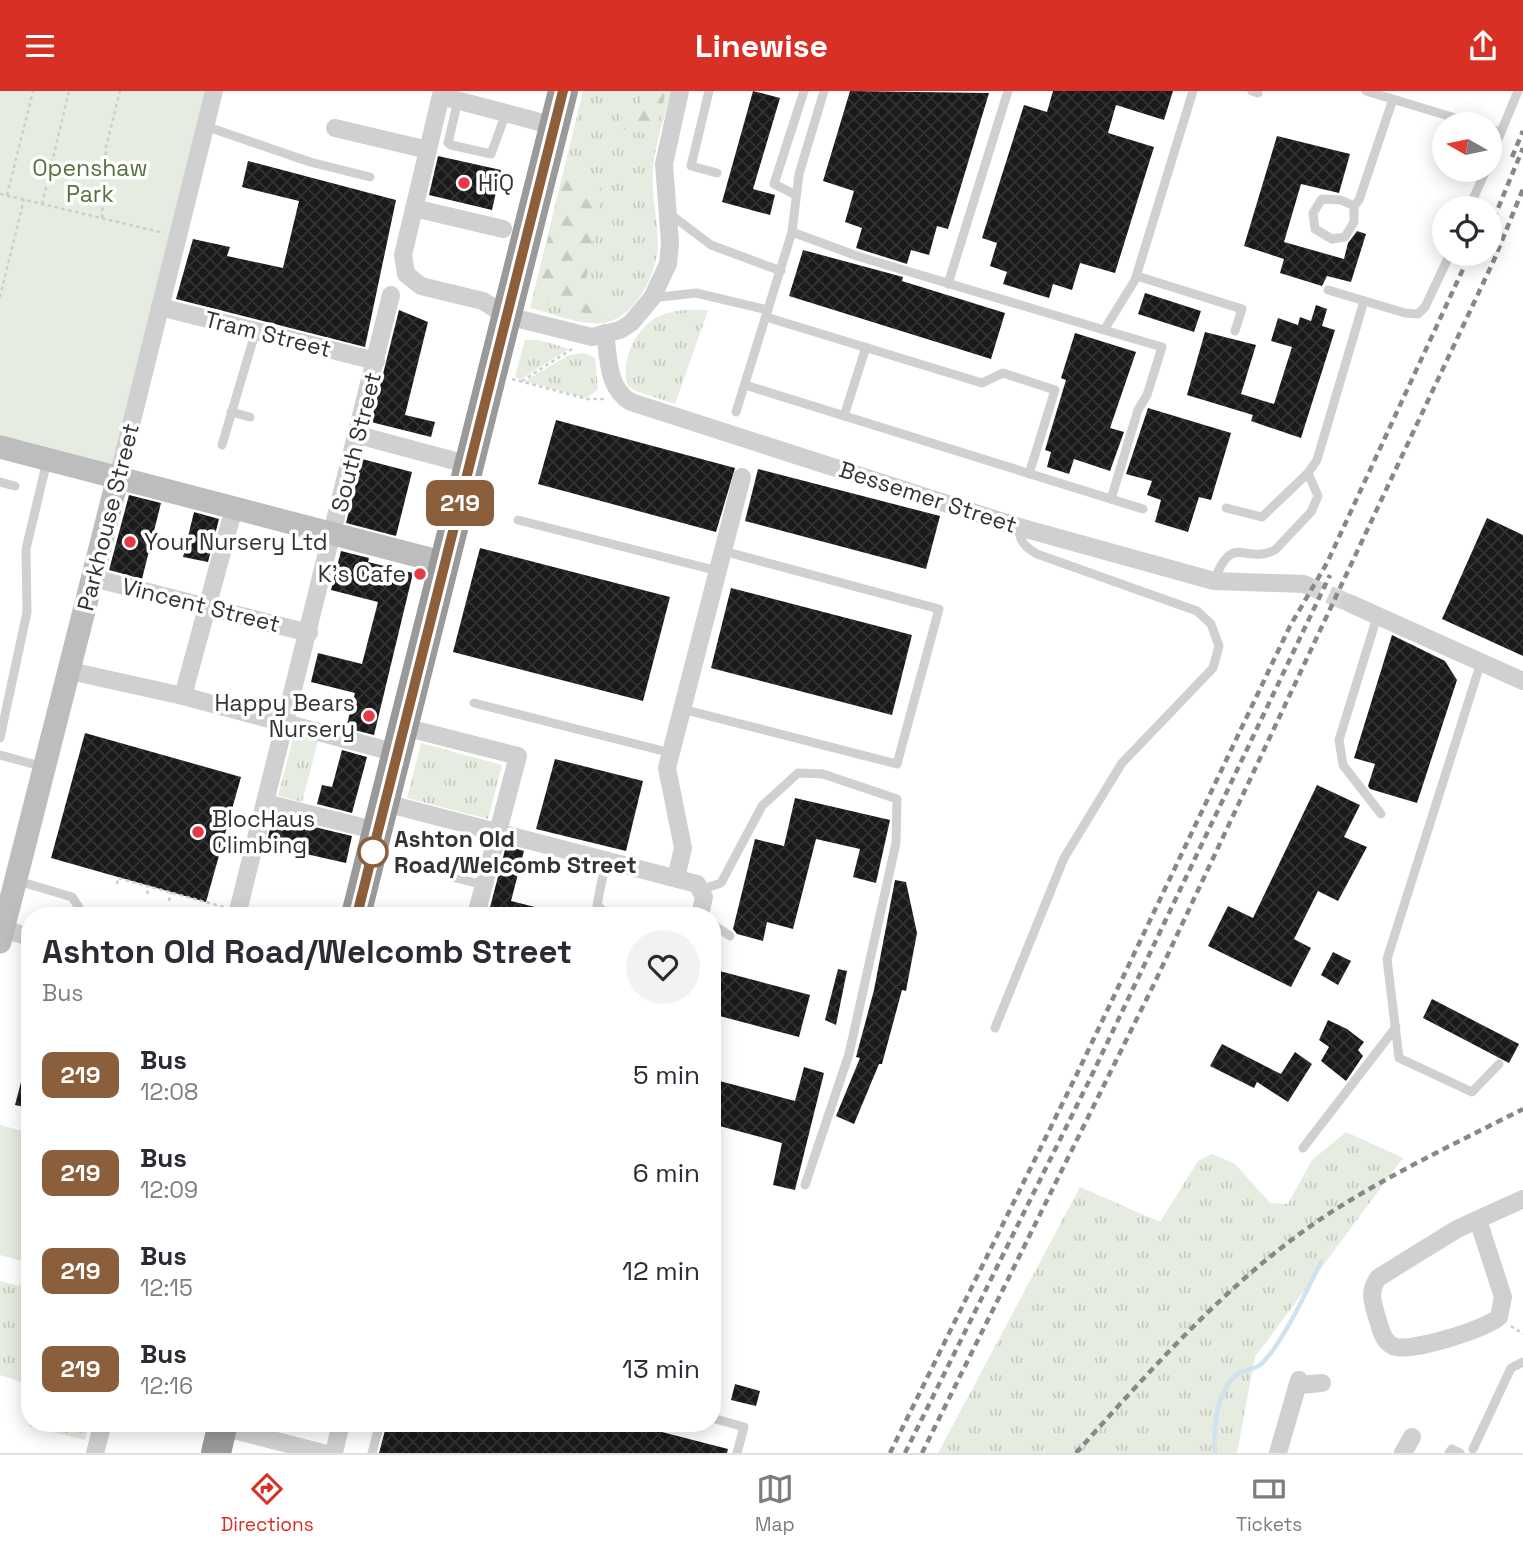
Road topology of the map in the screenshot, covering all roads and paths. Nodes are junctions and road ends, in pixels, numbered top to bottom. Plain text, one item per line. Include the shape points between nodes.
1 (33, 91) edge
2 (69, 91) edge
3 (120, 91) edge
4 (214, 91) edge
5 (564, 91) edge
6 (680, 91) edge
7 (709, 91) edge
8 (804, 91) edge
9 (824, 91) edge
10 (1008, 91) edge
11 (1193, 91) edge
12 (1366, 91) edge
13 (1518, 91) edge
14 (447, 96) edge
15 (1393, 99) junction
16 (1436, 112) edge
17 (506, 113) junction
18 (205, 126) junction
19 (555, 126) junction
20 (335, 128) dead end
21 (1502, 130) edge
22 (428, 151) junction
23 (718, 173) dead end
24 (370, 177) dead end
25 (0, 194) edge
26 (7, 195) junction
27 (796, 195) junction
28 (24, 199) junction
29 (42, 204) junction
30 (1354, 205) junction
31 (414, 208) junction
32 (668, 213) junction
33 (102, 218) junction
34 (167, 221) dead end
35 (503, 229) dead end
36 (792, 232) junction
37 (1444, 266) edge
38 (781, 271) junction
39 (1136, 276) junction
40 (948, 283) junction
41 (1328, 290) dead end
42 (391, 295) dead end
43 (0, 297) edge
44 (652, 298) junction
45 (1364, 301) junction
46 (160, 306) junction
47 (767, 313) junction
48 (507, 316) junction
49 (256, 330) junction
50 (1104, 330) junction
51 (1235, 331) dead end
52 (599, 335) junction
53 (866, 347) junction
54 (376, 361) junction
55 (509, 378) dead end
56 (522, 381) junction
57 (744, 385) junction
58 (627, 399) junction
59 (231, 412) junction
60 (736, 412) dead end
61 (844, 416) junction
62 (250, 417) dead end
63 (358, 435) junction
64 (222, 445) dead end
65 (0, 447) edge
66 (48, 459) junction
67 (470, 465) junction
68 (1308, 473) junction
69 (1029, 474) junction
70 (118, 477) junction
71 (742, 477) dead end
72 (0, 482) edge
73 (15, 486) dead end
74 (1111, 499) junction
75 (234, 507) junction
76 (1226, 508) dead end
77 (1143, 509) dead end
78 (518, 520) dead end
79 (1019, 527) junction
80 (334, 534) junction
81 (723, 551) junction
82 (445, 563) junction
83 (718, 571) junction
84 (93, 578) junction
85 (1214, 581) junction
86 (1304, 584) tunnel mouth
87 (1349, 603) tunnel mouth
88 (207, 606) junction
89 (1377, 617) junction
90 (309, 632) junction
91 (1480, 662) junction
92 (70, 671) junction
93 (1523, 681) edge
94 (183, 696) junction
95 (474, 703) dead end
96 (682, 709) junction
97 (285, 723) junction
98 (0, 738) edge
99 (401, 740) junction
100 (671, 753) junction
101 (0, 755) edge
102 (46, 768) junction
103 (265, 803) junction
104 (1381, 814) dead end
105 (382, 817) junction
106 (498, 832) junction
107 (606, 860) junction
108 (452, 877) dead end
109 (676, 878) junction
110 (16, 881) junction
111 (117, 884) dead end
112 (484, 885) junction
113 (149, 887) junction
114 (700, 890) junction
115 (171, 893) junction
116 (147, 894) dead end
117 (169, 901) dead end
118 (79, 907) edge
119 (215, 907) edge
120 (239, 907) edge
121 (358, 907) edge
122 (478, 907) edge
123 (599, 907) edge
124 (702, 907) edge
125 (721, 930) edge
126 (2, 935) edge
127 (21, 936) edge
128 (730, 936) dead end
129 (1395, 1027) junction
130 (995, 1028) dead end
131 (1499, 1063) dead end
132 (1303, 1148) dead end
133 (805, 1185) dead end
134 (1523, 1199) edge
135 (1478, 1220) junction
136 (1523, 1362) edge
137 (1322, 1383) dead end
138 (721, 1421) edge
139 (101, 1432) edge
140 (339, 1432) edge
141 (378, 1432) edge
142 (220, 1434) edge
143 (1474, 1449) dead end
144 (95, 1453) edge
145 (323, 1453) edge
146 (334, 1453) edge
147 (372, 1453) edge
148 (737, 1453) edge
149 (1278, 1453) edge
150 (1449, 1453) edge
151 (1460, 1453) edge

1 - 26 path
2 - 29 path
3 - 33 path via 106,147
4 - 18 street, Parkhouse Street
5 - 19 highway
6 - 32 street via 664,164
7 - 23 lane via 691,166
8 - 27 lane via 775,184
9 - 27 lane
10 - 40 lane
11 - 39 lane
12 - 15 lane
13 - 21 lane
14 - 17 street
14 - 17 lane via 448,143 452,145 491,154
14 - 22 street
15 - 16 lane
15 - 30 lane via 1362,195
17 - 19 street
18 - 24 lane
18 - 46 street, Parkhouse Street
19 - 48 highway
20 - 22 street
22 - 31 street
25 - 26 path
26 - 28 path
27 - 36 lane
28 - 29 path
28 - 43 path
29 - 33 path
30 - 30 lane via 1322,199 1313,213 1315,229 1332,239 1345,237 1354,222
31 - 35 street
31 - 48 street via 403,255 406,274 421,286 483,301
32 - 38 lane via 711,246
32 - 44 street via 667,264
33 - 34 path via 164,233
36 - 38 lane
36 - 40 lane
37 - 45 lane via 1418,314
38 - 47 lane
39 - 50 lane
39 - 51 lane via 1242,309
40 - 50 lane
41 - 45 lane
42 - 54 street, South Street
44 - 47 lane via 705,294
44 - 52 street via 631,323
45 - 68 lane via 1318,457
46 - 49 street, Tram Street
46 - 70 street, Parkhouse Street
47 - 53 lane
47 - 57 lane
48 - 52 street
48 - 67 highway
49 - 54 street, Tram Street
49 - 59 lane
50 - 74 lane via 1162,347
52 - 56 path
52 - 58 street via 616,390
53 - 61 lane
53 - 69 lane via 982,383 1003,373 1055,390
54 - 63 street, South Street
55 - 56 path
56 - 58 path via 587,399
57 - 60 lane
57 - 61 lane
58 - 79 street, Bessemer Street
59 - 62 lane
59 - 64 lane
61 - 69 lane
63 - 67 street
63 - 80 street, South Street
65 - 66 street
66 - 70 street
66 - 98 lane via 26,548 27,612
67 - 82 highway
68 - 76 lane via 1262,517
68 - 85 lane via 1318,496 1311,512 1275,550 1228,554
69 - 74 lane
70 - 75 street
70 - 84 street, Parkhouse Street
71 - 81 street
72 - 73 lane
74 - 77 lane
75 - 80 street
75 - 88 street
78 - 83 lane
79 - 85 street, Bessemer Street
79 - 130 lane via 1019,538 1037,554 1197,611 1211,624 1219,646 1213,667 1122,763 1063,858
80 - 82 street
80 - 90 street, South Street
81 - 83 street
81 - 96 lane via 939,609 897,764
82 - 99 highway
83 - 96 street
84 - 88 street, Vincent Street
84 - 92 street, Parkhouse Street
85 - 86 street, Bessemer Street
87 - 89 street
88 - 90 street, Vincent Street
88 - 94 street
89 - 91 street
89 - 104 lane via 1339,740 1343,765
90 - 97 street, South Street
91 - 93 street
91 - 129 lane via 1387,959
92 - 94 street
92 - 102 street, Parkhouse Street
94 - 97 street
95 - 100 lane
96 - 100 street
97 - 99 street
97 - 103 street, South Street
99 - 105 highway
99 - 106 street via 518,757
100 - 109 street via 669,784 683,848
101 - 102 lane
102 - 110 street, Parkhouse Street
103 - 105 street
103 - 120 street, South Street
105 - 106 street
105 - 121 highway
106 - 107 street
106 - 112 street
107 - 109 street
107 - 123 lane
108 - 112 lane
109 - 114 street via 697,884
110 - 118 lane via 72,897
110 - 126 street, Parkhouse Street
111 - 113 path via 118,879
112 - 122 street
113 - 115 path
113 - 116 path
114 - 124 street
114 - 133 lane via 720,883 762,806 798,773 823,774 897,799 896,843 852,1042
115 - 117 path
115 - 119 path
125 - 128 lane
126 - 127 street
129 - 131 lane via 1399,1058 1472,1092
129 - 132 lane
134 - 135 street
135 - 135 street via 1387,1272 1373,1285 1372,1299 1383,1335 1394,1347 1407,1350 1471,1332 1499,1317 1503,1297
136 - 143 lane via 1511,1368
137 - 149 street via 1299,1383
138 - 148 lane via 744,1427
139 - 144 street
140 - 146 street
141 - 147 lane
142 - 145 street
150 - 151 lane via 1451,1449

